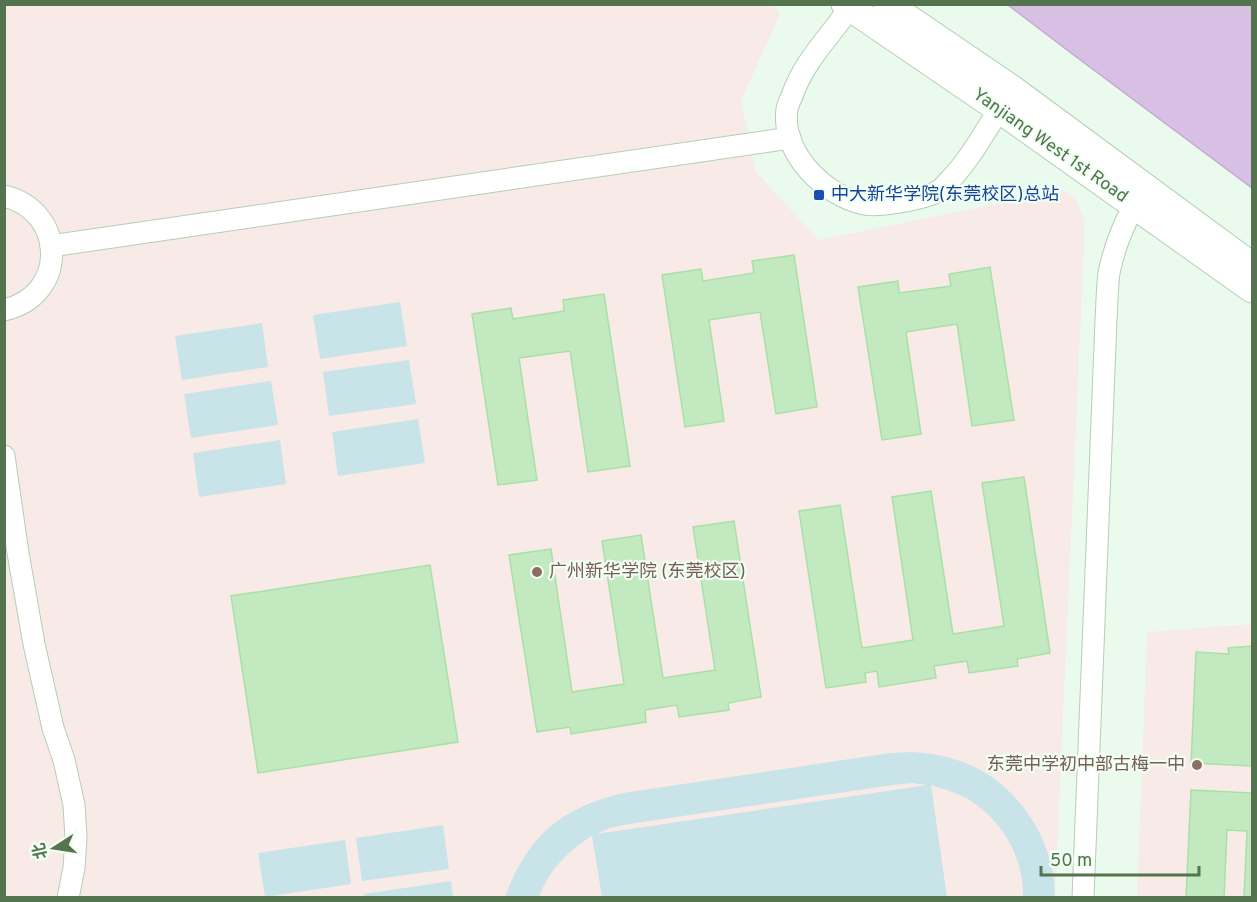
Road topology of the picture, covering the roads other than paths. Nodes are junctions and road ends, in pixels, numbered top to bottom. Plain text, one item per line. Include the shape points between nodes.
1 (887, 4) edge
2 (849, 6) edge
3 (1006, 99) junction
4 (790, 138) junction
5 (4, 196) edge
6 (1141, 197) junction
7 (51, 246) junction
8 (1252, 267) edge
9 (1252, 289) edge
10 (4, 310) edge
11 (4, 456) edge
12 (68, 897) edge
13 (1083, 897) edge

1 - 3 street, Yanjiang West 1st Road
2 - 3 street, Yanjiang West 1st Road
2 - 4 street via 797,80 787,108
3 - 4 street via 963,167 941,189 900,202 866,204 839,195 800,160
3 - 6 street, Yanjiang West 1st Road
4 - 7 street
5 - 7 street via 25,203 35,212
6 - 8 street, Yanjiang West 1st Road
6 - 9 street, Yanjiang West 1st Road
6 - 13 street via 1120,237 1109,273
7 - 10 street via 43,284 24,303
11 - 12 street via 34,644 74,806 76,838

